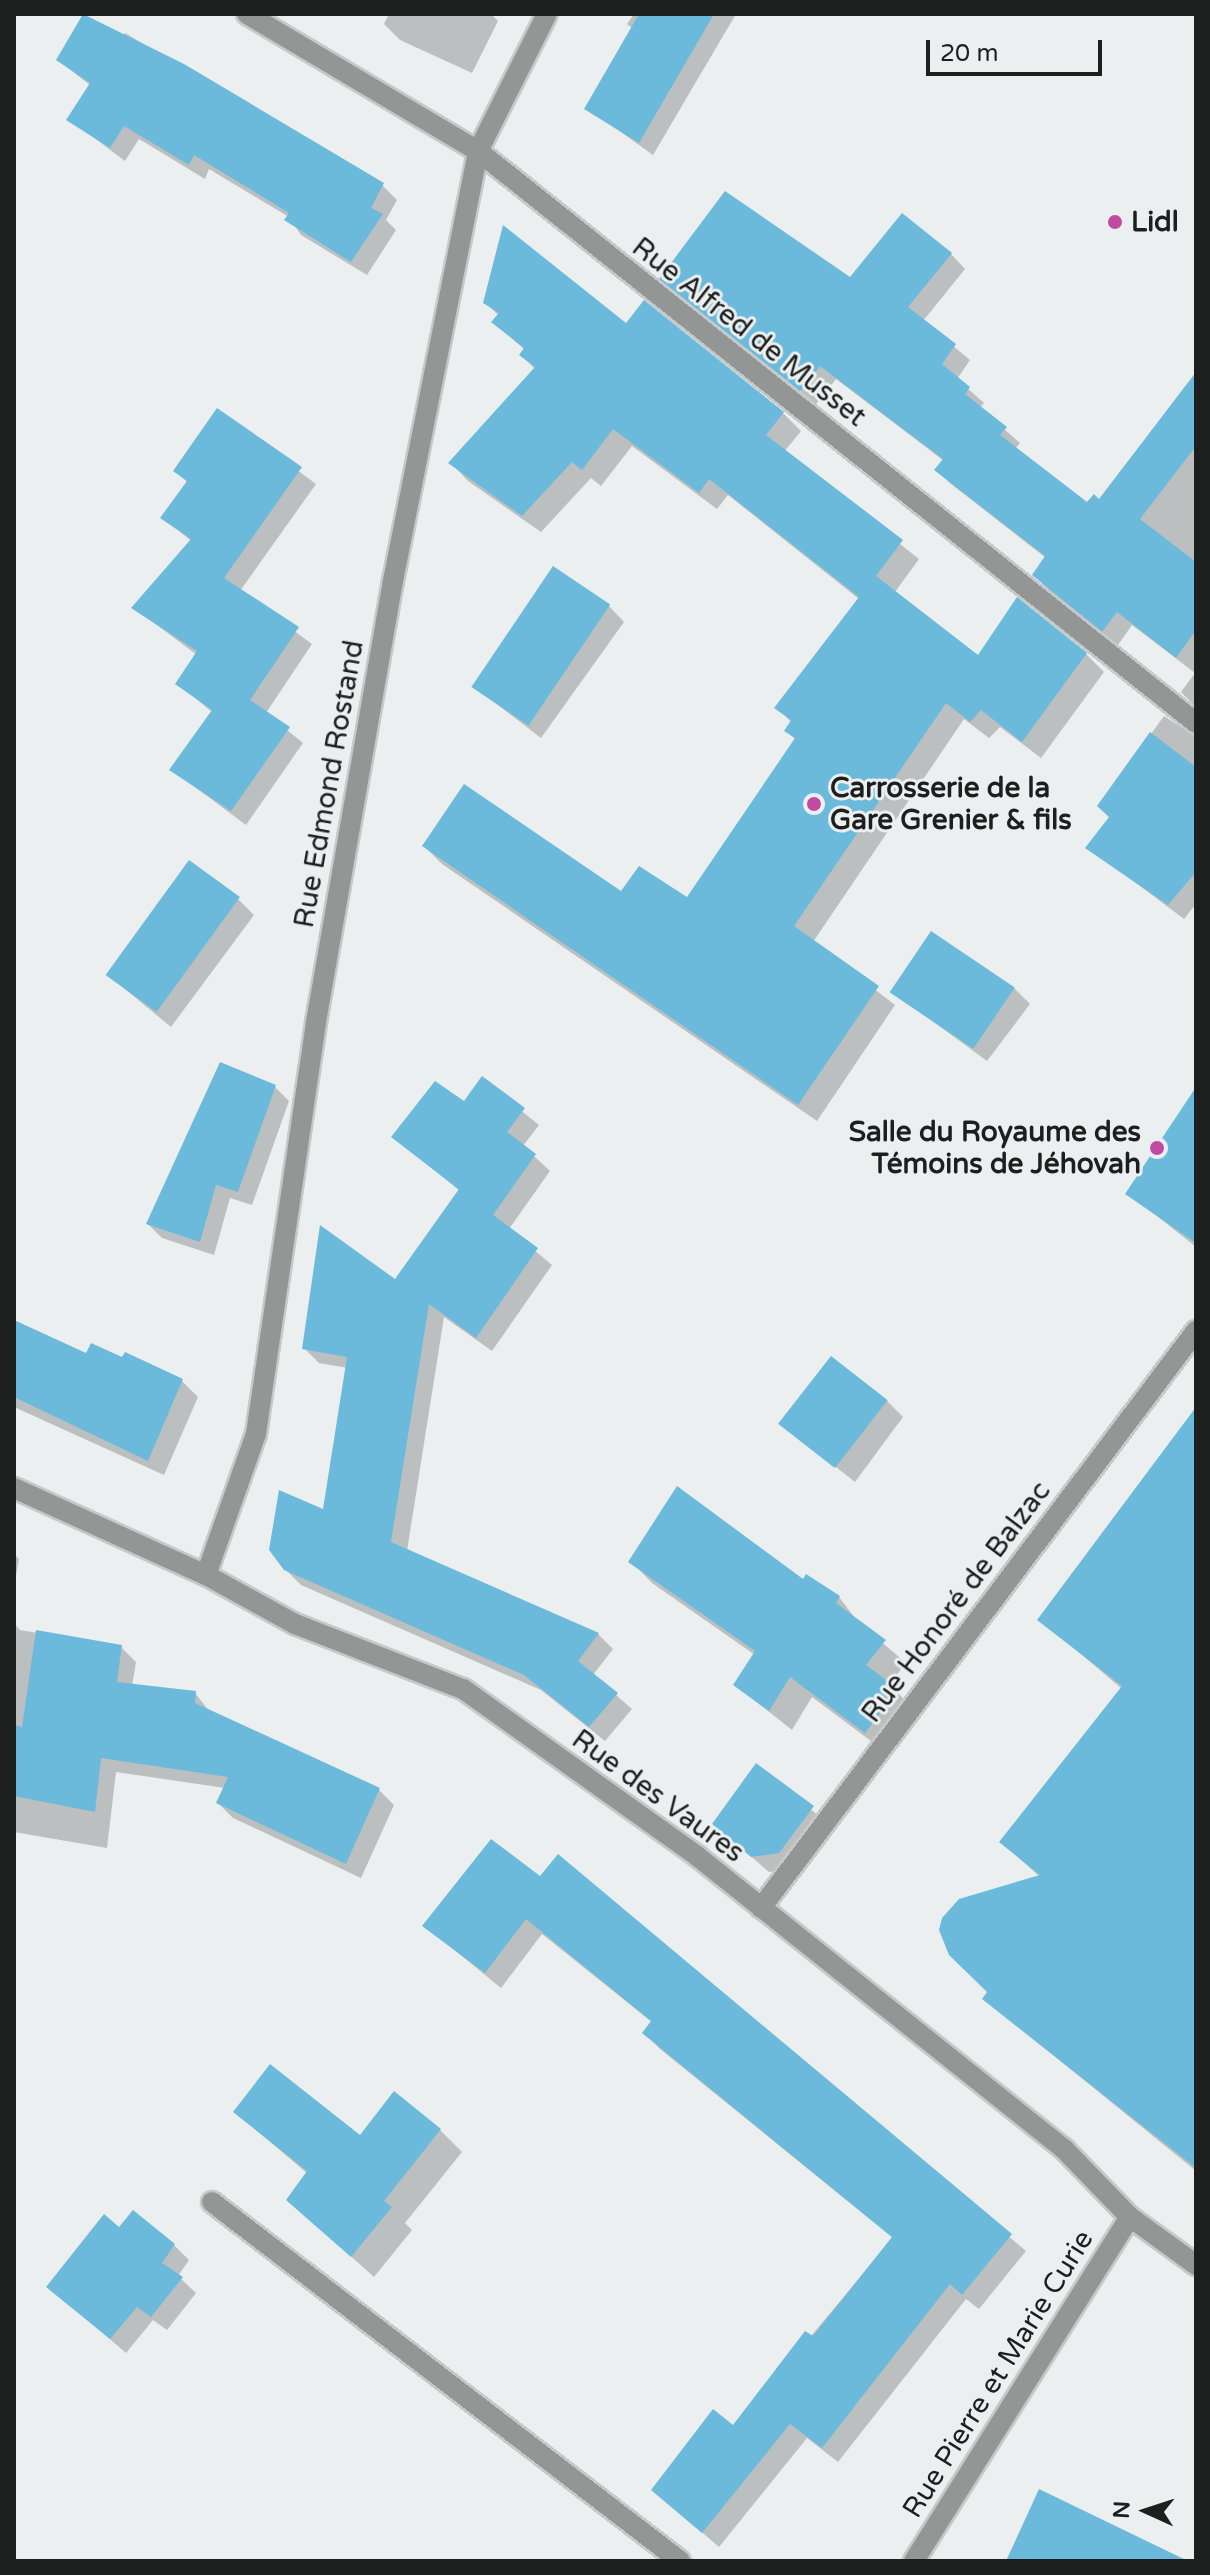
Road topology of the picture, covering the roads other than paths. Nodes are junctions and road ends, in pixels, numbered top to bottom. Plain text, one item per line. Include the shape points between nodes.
1 (247, 14) edge
2 (547, 14) edge
3 (478, 151) junction
4 (1196, 723) edge
5 (1196, 1331) edge
6 (14, 1488) edge
7 (206, 1575) junction
8 (761, 1908) junction
9 (212, 2202) dead end
10 (1130, 2217) junction
11 (1196, 2265) edge
12 (680, 2561) edge
13 (914, 2561) edge

1 - 3 street, Rue Alfred de Musset
2 - 3 street, Rue Edmond Rostand
3 - 4 street, Rue Alfred de Musset
3 - 7 street, Rue Edmond Rostand via 393,581 322,990 256,1434
5 - 8 street, Rue Honoré de Balzac
6 - 7 street, Rue des Vaures
7 - 8 street, Rue des Vaures via 295,1624 463,1689
8 - 10 street, Rue des Vaures via 1064,2149
9 - 12 street
10 - 11 street, Rue des Vaures
10 - 13 street, Rue Pierre et Marie Curie

